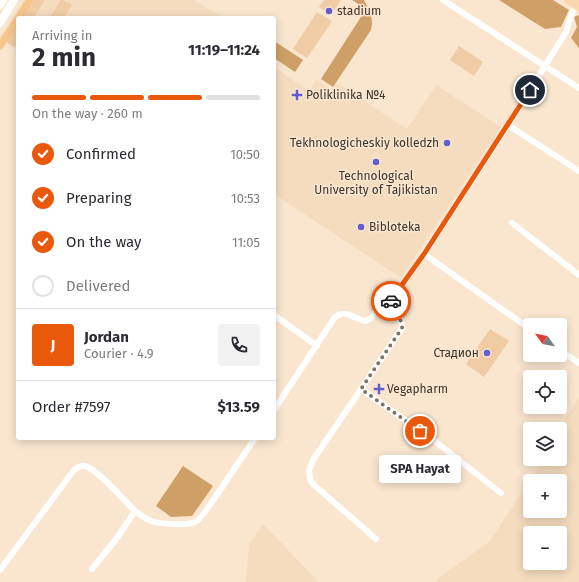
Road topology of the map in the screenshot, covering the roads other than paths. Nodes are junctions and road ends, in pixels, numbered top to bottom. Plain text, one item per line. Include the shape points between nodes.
1 (3, 0) edge
2 (14, 0) edge
3 (443, 0) edge
4 (575, 3) edge
5 (0, 5) edge
6 (0, 23) edge
7 (545, 66) junction
8 (579, 88) edge
9 (508, 125) junction
10 (579, 171) edge
11 (512, 223) dead end
12 (424, 254) junction
13 (579, 275) edge
14 (391, 300) junction
15 (276, 316) edge
16 (523, 324) edge
17 (317, 346) junction
18 (567, 355) edge
19 (579, 363) edge
20 (361, 389) junction
21 (276, 407) edge
22 (254, 440) edge
23 (501, 493) dead end
24 (135, 511) junction
25 (376, 539) dead end
26 (92, 569) dead end
27 (0, 570) edge

1 - 5 street
2 - 6 street
3 - 7 street
4 - 7 street via 566,32
7 - 8 street
7 - 9 street
9 - 10 street
9 - 12 street
11 - 13 street
12 - 14 street
12 - 16 street
14 - 17 street via 379,306 366,321 347,313 338,314
14 - 20 street via 402,322 402,328
15 - 17 street
17 - 21 street
18 - 19 street
20 - 23 street via 432,439
20 - 25 street via 312,460 309,471 316,487
22 - 24 street via 208,508 195,522 161,524
24 - 26 street
24 - 27 street via 88,467 80,466 69,476

